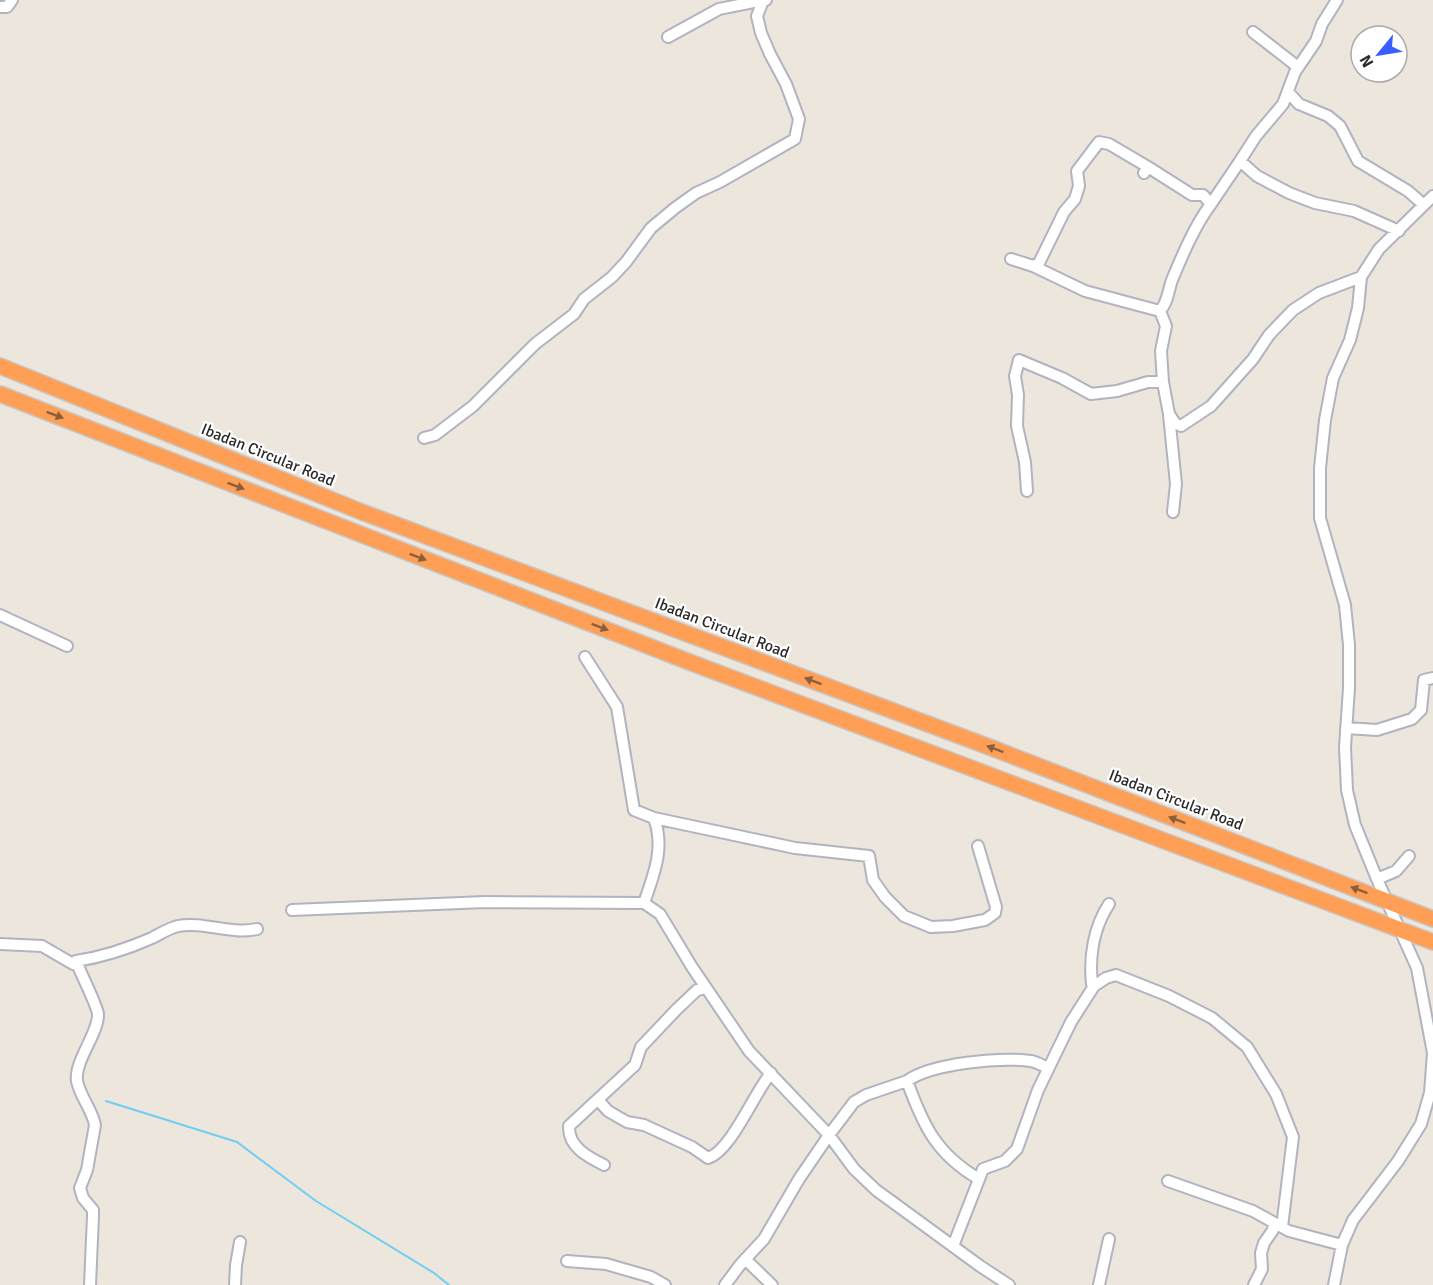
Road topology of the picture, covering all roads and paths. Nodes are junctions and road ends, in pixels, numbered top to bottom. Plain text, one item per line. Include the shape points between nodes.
1 (12, 0) edge
2 (764, 0) edge
3 (1337, 0) edge
4 (0, 7) edge
5 (1253, 32) dead end
6 (668, 37) dead end
7 (1298, 67) junction
8 (1288, 92) junction
9 (1240, 161) junction
10 (1433, 195) edge
11 (1211, 204) junction
12 (1424, 205) junction
13 (1399, 231) junction
14 (1011, 259) dead end
15 (1033, 266) junction
16 (1360, 277) junction
17 (1160, 310) junction
18 (0, 366) edge
19 (1163, 382) junction
20 (0, 394) edge
21 (1169, 414) junction
22 (424, 438) dead end
23 (1027, 491) dead end
24 (1173, 512) dead end
25 (0, 615) edge
26 (67, 646) dead end
27 (585, 657) dead end
28 (1433, 678) edge
29 (1346, 728) junction
30 (654, 818) junction
31 (978, 846) dead end
32 (1409, 855) dead end
33 (1377, 879) junction
34 (644, 903) junction
35 (1109, 904) dead end
36 (292, 910) dead end
37 (1433, 919) edge
38 (257, 929) dead end
39 (1433, 942) edge
40 (0, 944) edge
41 (76, 961) junction
42 (1094, 986) junction
43 (706, 988) junction
44 (1431, 1032) edge
45 (1048, 1068) junction
46 (1432, 1071) edge
47 (771, 1073) junction
48 (907, 1081) junction
49 (598, 1100) junction
50 (829, 1135) junction
51 (604, 1165) dead end
52 (979, 1179) junction
53 (1168, 1182) dead end
54 (1278, 1225) junction
55 (1108, 1239) dead end
56 (240, 1242) dead end
57 (1342, 1245) junction
58 (953, 1246) junction
59 (745, 1259) junction
60 (567, 1261) dead end
61 (90, 1285) edge
62 (236, 1285) edge
63 (665, 1285) edge
64 (725, 1285) edge
65 (772, 1285) edge
66 (1009, 1285) edge
67 (1099, 1285) edge
68 (1254, 1285) edge
69 (1334, 1285) edge

1 - 4 street via 7,7
2 - 6 street via 719,9
2 - 22 street via 757,16 799,119 795,139 696,193 651,228 626,262 584,299 574,314 535,344 473,406 435,435
3 - 7 street
5 - 7 street
7 - 8 street
8 - 9 street via 1283,105
8 - 12 street via 1299,104 1328,116 1340,126 1358,161
9 - 11 street
9 - 13 street via 1257,176 1289,193 1354,211
10 - 12 street
11 - 15 street via 1203,195 1192,195 1100,142 1077,171 1079,186 1075,199
11 - 17 street via 1200,219
12 - 13 street
13 - 16 street via 1379,249
14 - 15 street
15 - 17 street via 1085,291
16 - 21 street via 1319,293 1293,310 1211,406 1181,426
16 - 29 street via 1350,340 1333,378 1320,468 1320,518 1345,605 1349,666
17 - 19 street via 1166,326 1161,351
37 -> 18 highway, Ibadan Circular Road via 992,748 362,512
19 - 21 street
19 - 23 street via 1092,394 1019,360 1015,376 1017,426
20 -> 39 highway via 692,663
21 - 24 street via 1176,484
25 - 26 street
27 - 30 street via 617,707 634,810
28 - 29 street via 1424,680 1421,710 1412,719 1377,730
29 - 33 street via 1347,790 1355,825
30 - 31 street via 795,848 869,856 873,880 885,897 904,916 931,927 986,920 995,913
30 - 34 street via 660,834 655,872
32 - 33 street via 1396,871
33 - 44 street via 1417,968
34 - 36 street via 485,902
34 - 43 street via 660,914
35 - 42 street via 1100,918 1091,959
38 - 41 street via 243,932 175,926 106,956
40 - 41 street via 42,946 65,961
41 - 61 street via 98,1013 77,1077 95,1125 80,1188 93,1210
42 - 45 street
42 - 54 street via 1116,975 1169,996 1212,1018 1247,1047 1276,1094 1293,1137
43 - 47 street via 749,1051
43 - 49 street via 697,990 655,1032 641,1047 635,1065
44 - 46 street
45 - 48 street via 1032,1061 970,1062 941,1067
45 - 52 street via 1017,1149 1005,1161 983,1169
46 - 57 street via 1420,1124 1398,1161 1353,1220
47 - 49 street via 725,1146 708,1158 692,1147 608,1112
47 - 50 street
48 - 50 street via 854,1102
48 - 52 street via 930,1135 959,1167
49 - 51 street via 569,1126 569,1133 576,1148
50 - 58 street via 854,1169 876,1190
50 - 59 street via 764,1239
52 - 58 street
53 - 54 street via 1253,1211
54 - 57 street
54 - 68 street via 1264,1243 1262,1269
55 - 67 street
56 - 62 street
57 - 69 street
58 - 66 street
59 - 64 street
59 - 65 street
60 - 63 street via 606,1264

